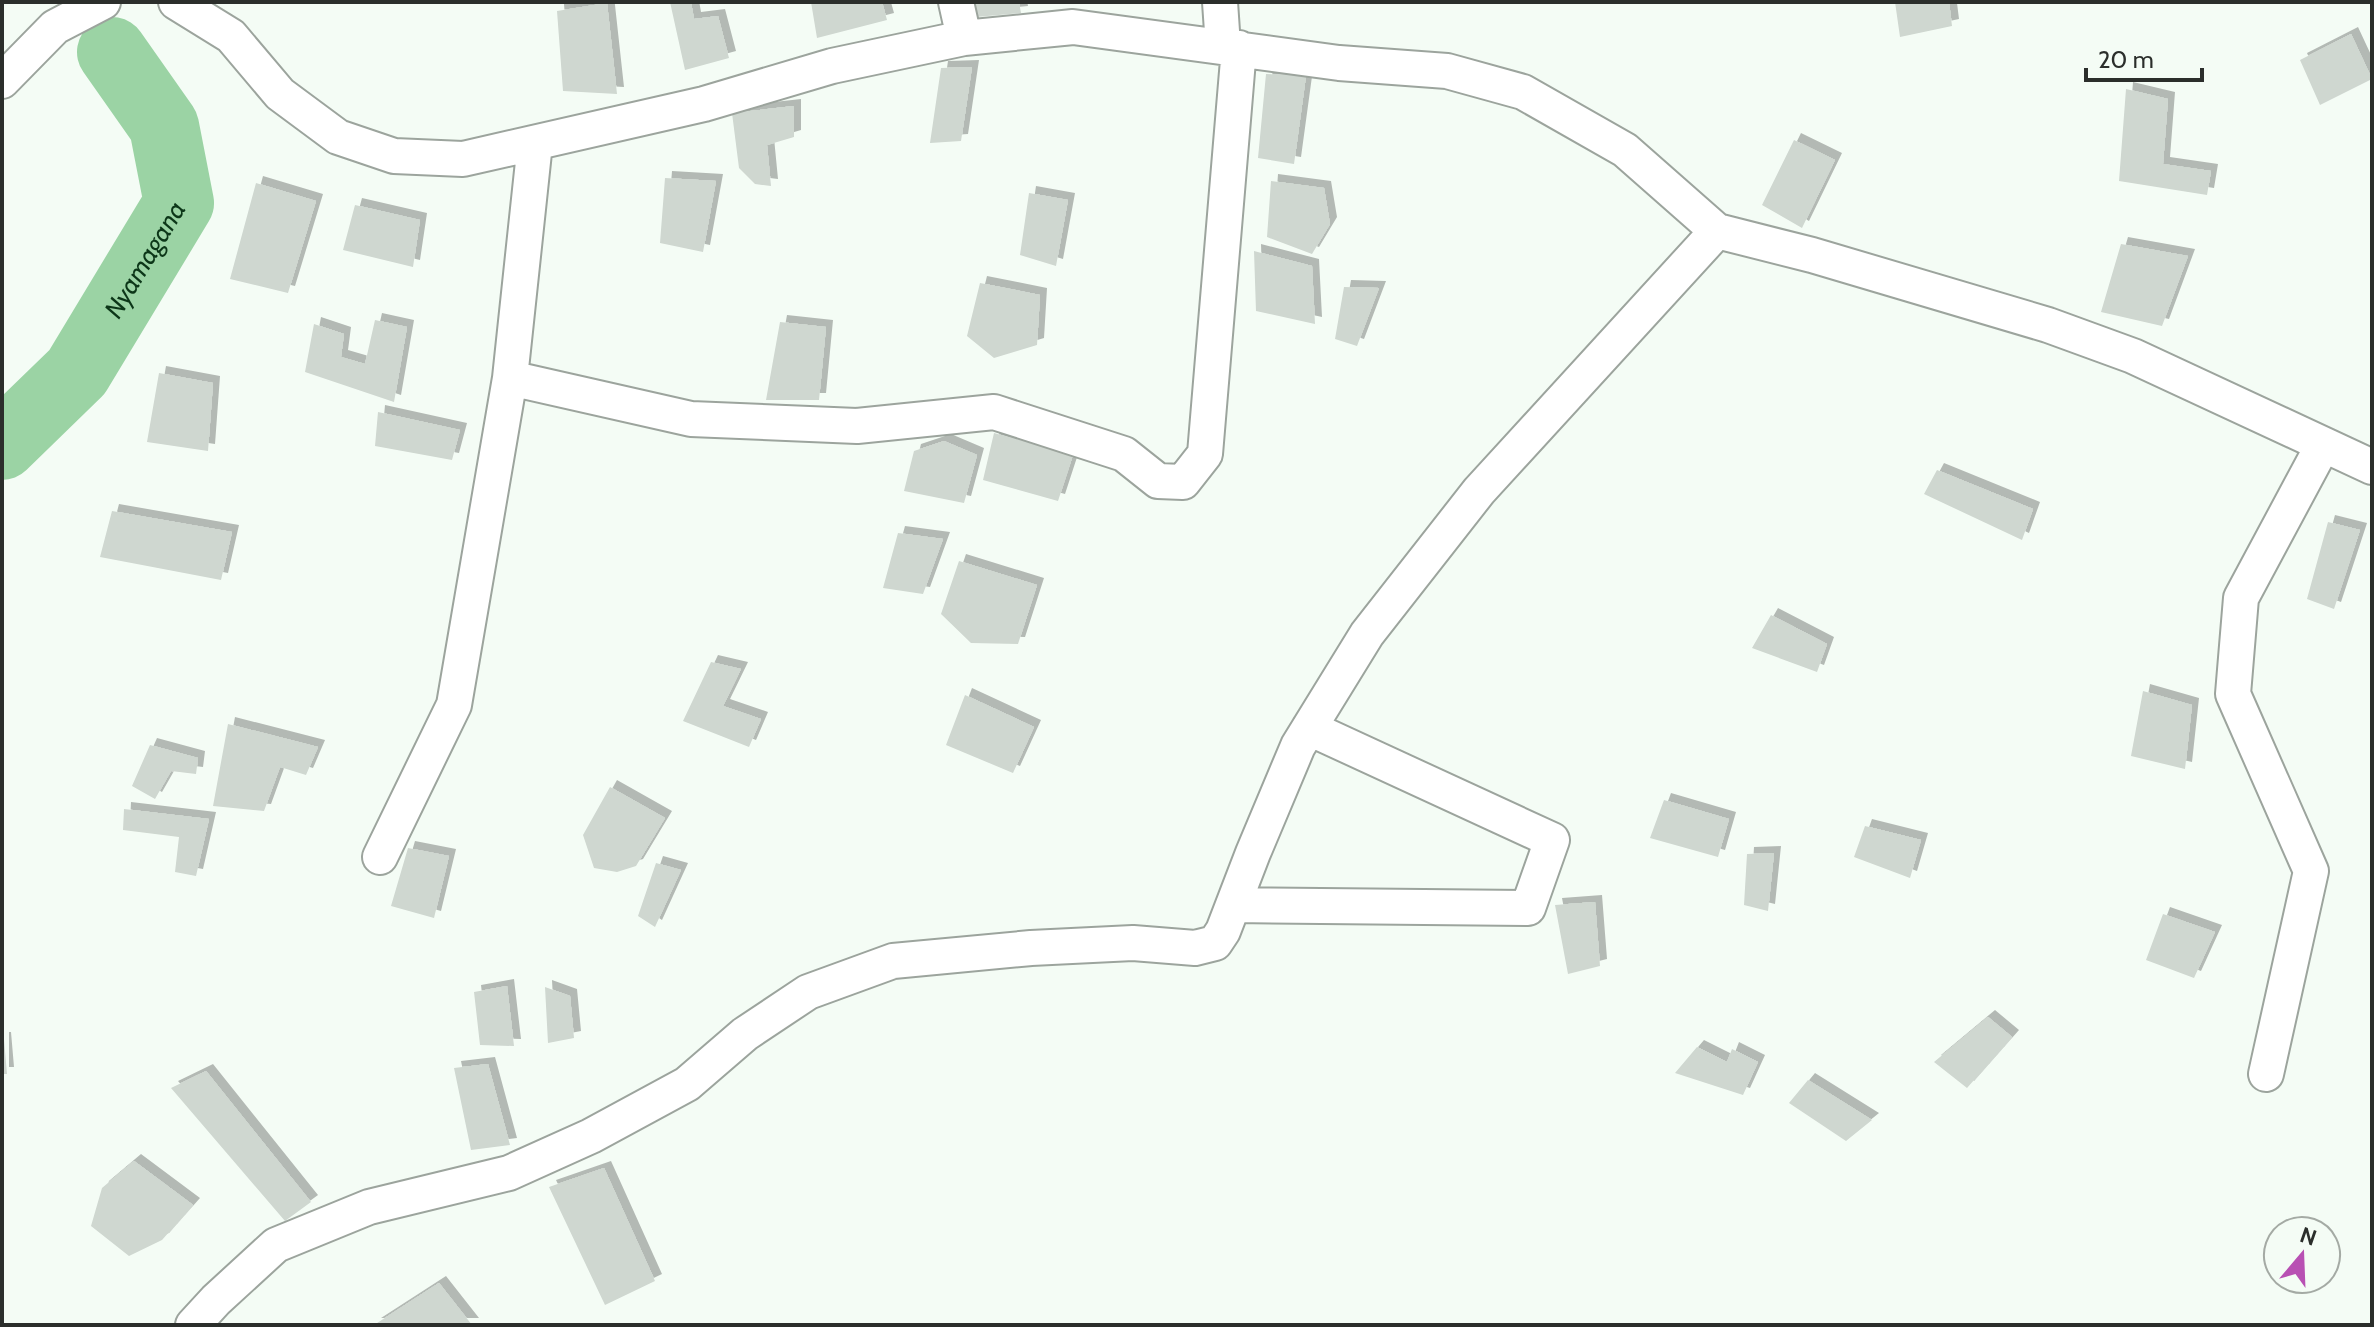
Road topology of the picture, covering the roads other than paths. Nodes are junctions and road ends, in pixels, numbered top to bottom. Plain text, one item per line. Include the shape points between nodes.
1 (103, 2) edge
2 (176, 2) edge
3 (956, 2) edge
4 (1220, 2) edge
5 (964, 38) junction
6 (1231, 47) junction
7 (2, 81) edge
8 (535, 143) junction
9 (1717, 231) junction
10 (510, 378) junction
11 (2323, 445) junction
12 (2372, 467) edge
13 (1309, 728) junction
14 (380, 857) dead end
15 (1233, 905) junction
16 (2266, 1074) dead end
17 (193, 1325) edge

1 - 7 street via 55,27
2 - 8 street via 231,36 280,94 338,137 394,156 463,159
3 - 5 street
4 - 6 street
5 - 6 street via 1073,27
5 - 8 street via 832,66 704,104
6 - 9 street via 1447,71 1523,92 1625,150
6 - 10 street via 1205,454 1183,482 1158,481 1124,454 994,412 857,426 691,419
8 - 10 street
9 - 11 street via 2048,325 2133,356
9 - 13 street via 1479,491 1367,634
10 - 14 street via 454,705
11 - 12 street
11 - 16 street via 2241,598 2233,694 2311,871
13 - 15 street
13 - 15 street via 1552,840 1528,908
15 - 17 street via 1215,943 1195,948 1133,943 893,961 808,992 745,1034 687,1084 591,1136 509,1173 369,1207 276,1245

